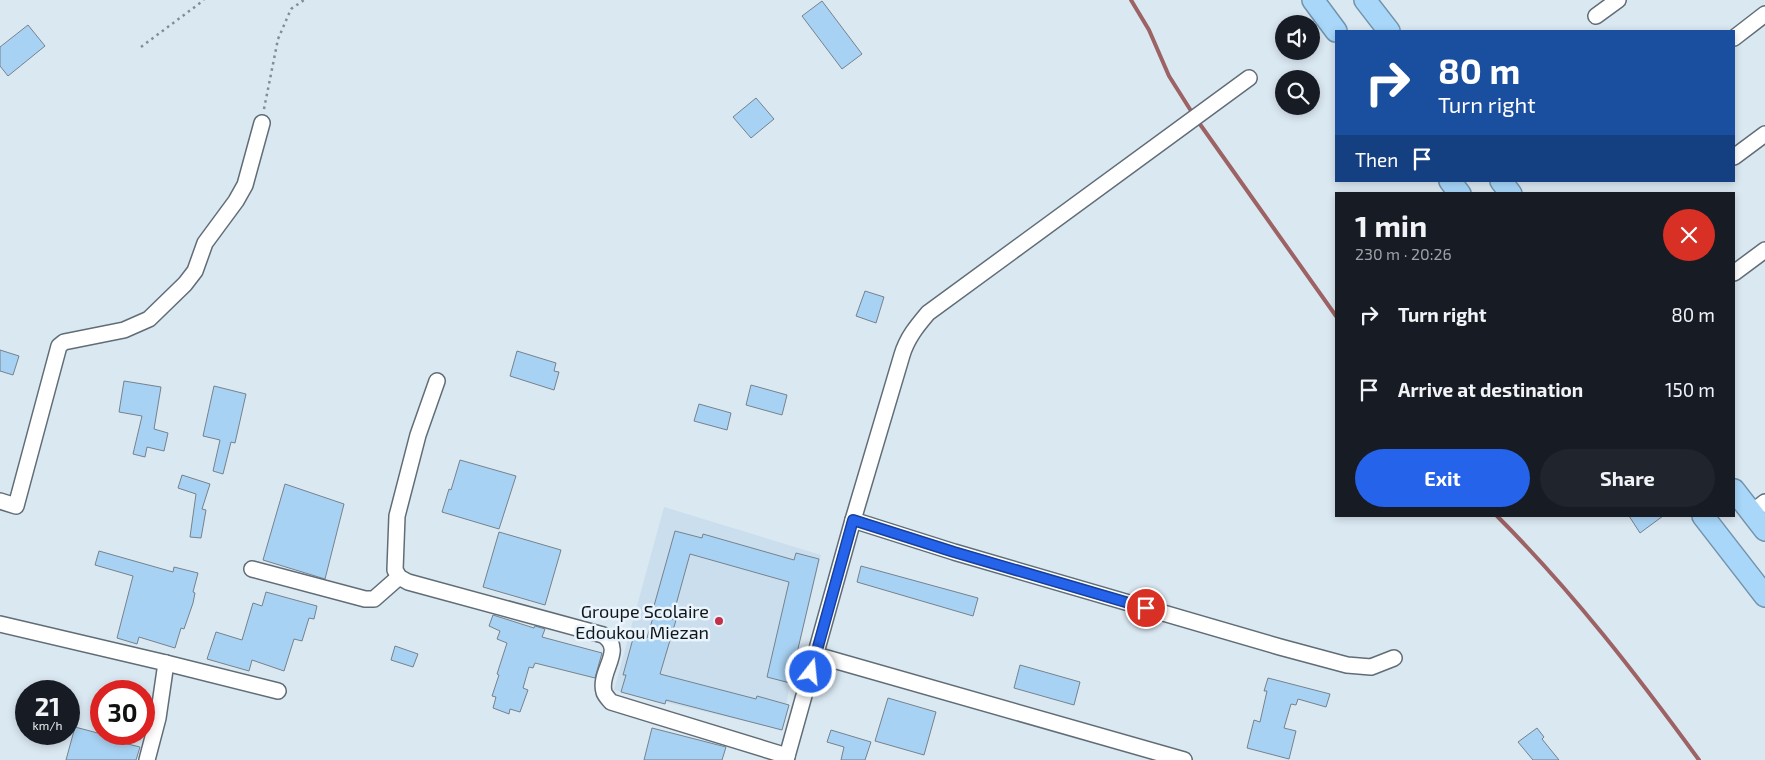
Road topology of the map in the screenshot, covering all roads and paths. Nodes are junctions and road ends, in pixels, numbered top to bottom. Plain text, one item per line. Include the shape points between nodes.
1 (204, 0) edge
2 (304, 0) edge
3 (1312, 0) edge
4 (1366, 0) edge
5 (1618, 0) edge
6 (1765, 14) edge
7 (1596, 16) dead end
8 (1335, 30) edge
9 (1388, 30) edge
10 (1735, 37) edge
11 (141, 47) dead end
12 (1249, 78) dead end
13 (262, 123) joint
14 (1765, 134) edge
15 (1735, 155) edge
16 (1451, 182) edge
17 (1458, 192) edge
18 (1765, 250) edge
19 (1735, 272) edge
20 (437, 382) dead end
21 (1735, 491) edge
22 (0, 501) edge
23 (1758, 507) edge
24 (1704, 517) edge
25 (853, 520) junction
26 (1765, 530) edge
27 (252, 569) dead end
28 (399, 577) junction
29 (1765, 596) edge
30 (0, 624) edge
31 (816, 655) junction
32 (1394, 658) dead end
33 (166, 663) junction
34 (278, 691) dead end
35 (786, 758) edge
36 (148, 760) edge
37 (1184, 760) edge

1 - 11 path
2 - 13 path via 291,9 278,39
3 - 8 highway
4 - 9 highway
5 - 7 street
6 - 10 street
12 - 25 street via 928,312 906,341
13 - 22 street via 245,185 205,242 186,284 149,319 124,330 64,342 59,346 16,506
14 - 15 street
16 - 17 highway
18 - 19 street
20 - 28 street via 418,435 397,516 395,570
21 - 23 highway
23 - 26 highway
24 - 29 highway
25 - 31 street
25 - 32 street via 1346,665 1371,667
27 - 28 street via 365,599 374,598
28 - 35 street via 602,636 610,640 613,649 603,682 604,694 611,702
30 - 33 street
31 - 35 street
31 - 37 street
33 - 34 street
33 - 36 street

